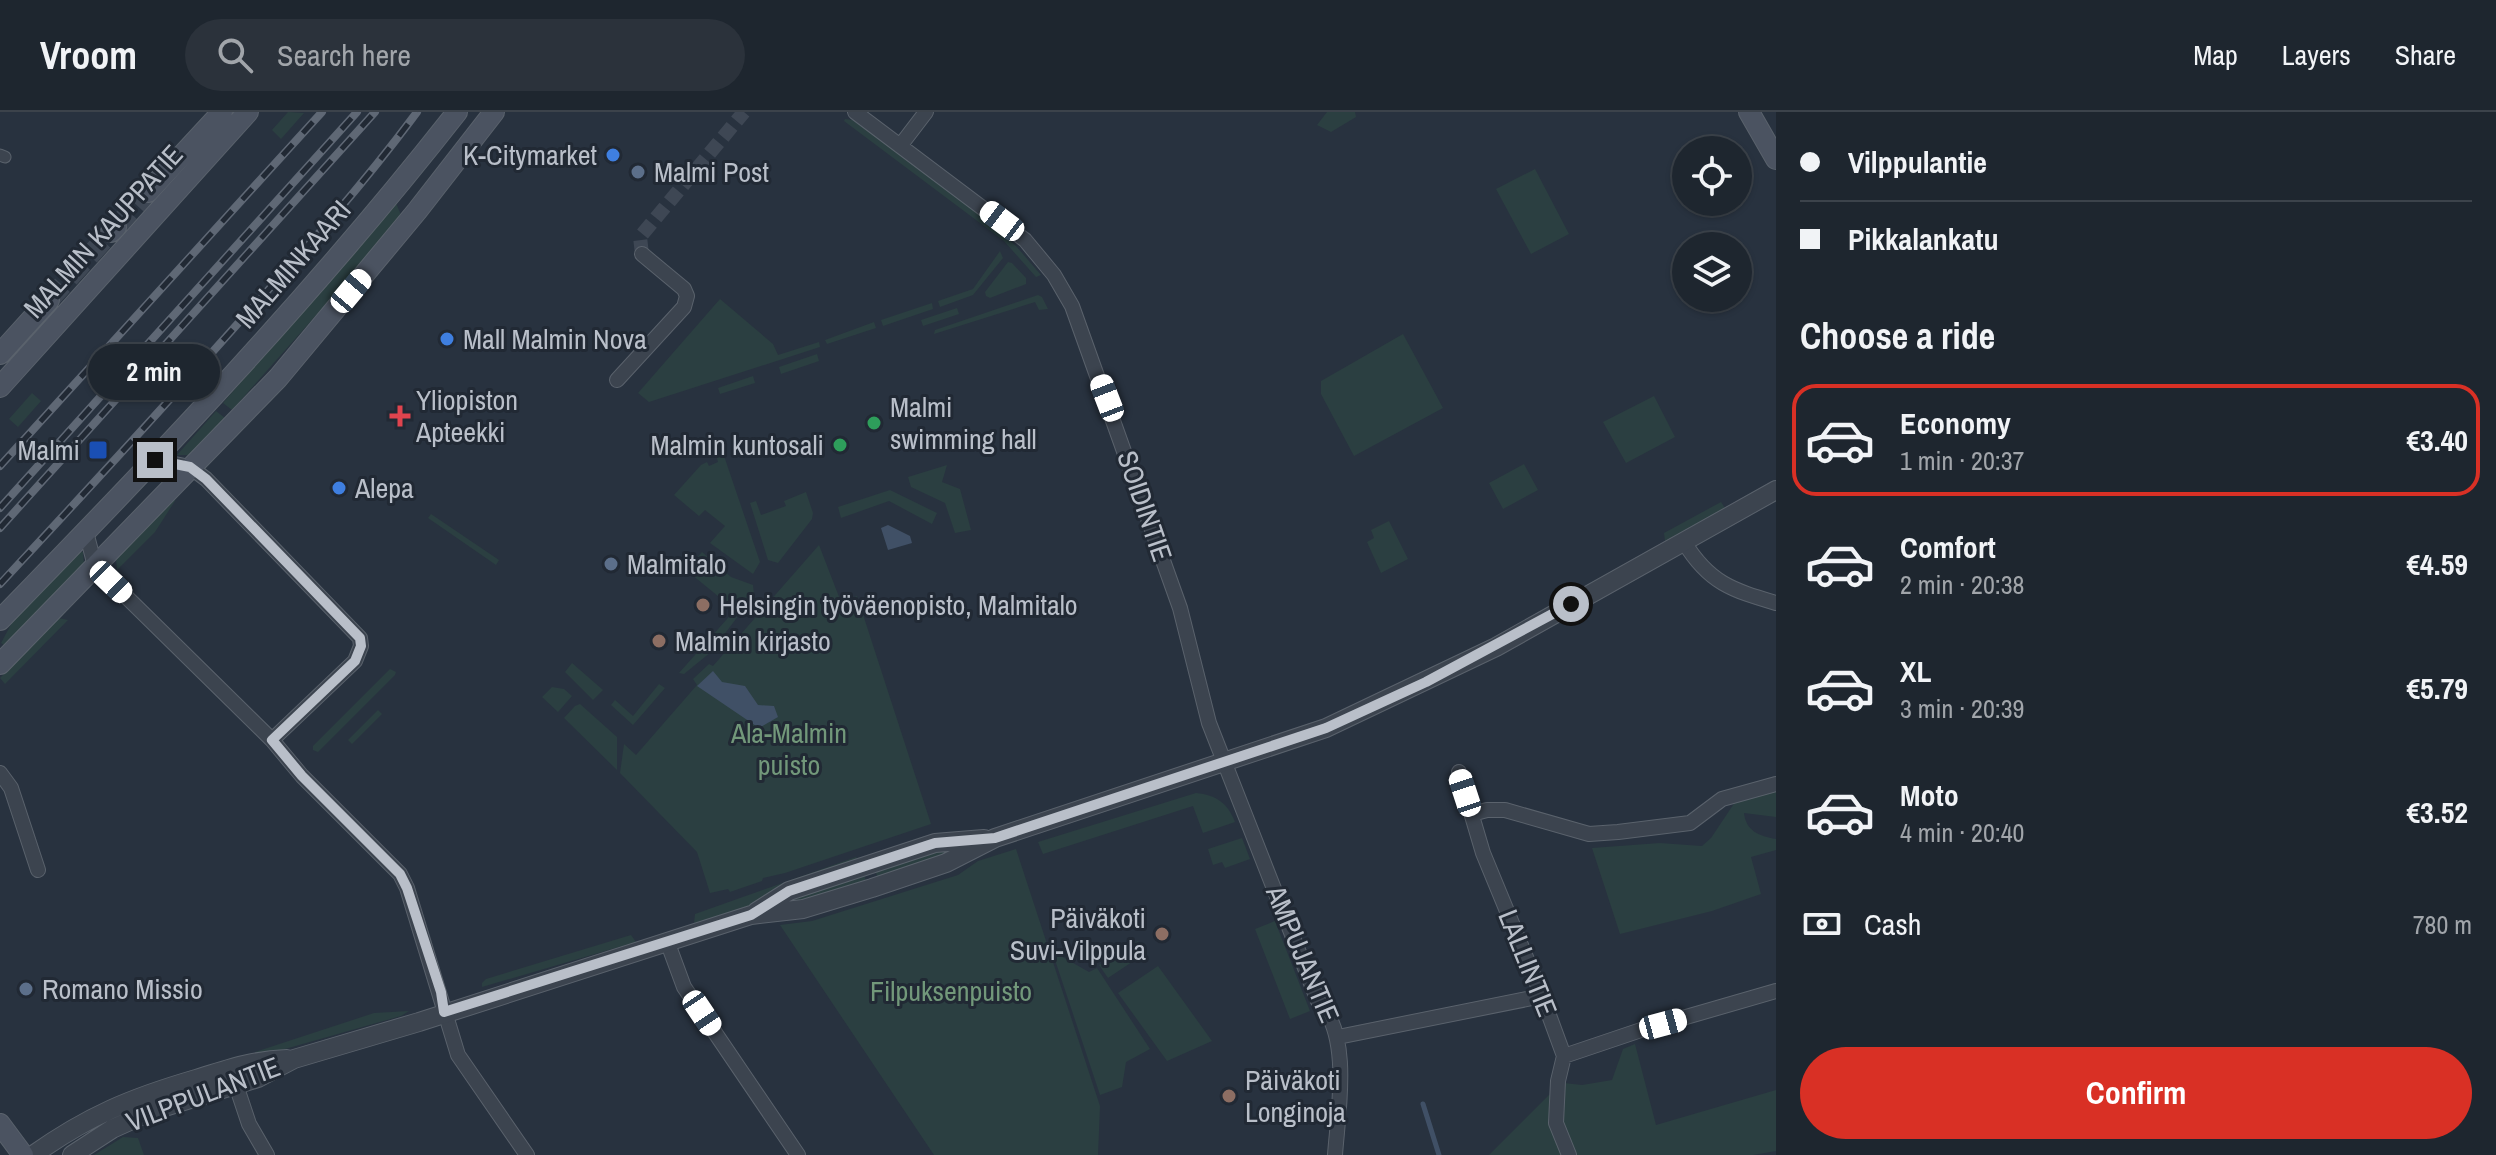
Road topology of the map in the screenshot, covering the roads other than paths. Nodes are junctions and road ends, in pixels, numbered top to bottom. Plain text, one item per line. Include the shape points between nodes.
1 (222, 112) edge
2 (248, 112) edge
3 (457, 112) edge
4 (494, 112) edge
5 (855, 112) edge
6 (926, 112) edge
7 (1749, 112) edge
8 (900, 146) junction
9 (1776, 159) edge
10 (148, 192) tunnel mouth
11 (642, 254) dead end
12 (49, 300) tunnel mouth
13 (0, 354) edge
14 (617, 380) dead end
15 (0, 387) edge
16 (155, 460) junction
17 (190, 467) junction
18 (1776, 490) edge
19 (86, 532) junction
20 (1684, 542) junction
21 (95, 566) junction
22 (1776, 603) edge
23 (0, 620) edge
24 (0, 664) edge
25 (272, 740) junction
26 (1224, 761) junction
27 (1459, 772) dead end
28 (0, 773) edge
29 (1776, 784) edge
30 (1472, 814) junction
31 (38, 870) dead end
32 (667, 941) junction
33 (1776, 991) edge
34 (1542, 996) junction
35 (444, 1012) junction
36 (1338, 1037) junction
37 (1564, 1056) junction
38 (233, 1076) junction
39 (0, 1124) edge
40 (23, 1155) edge
41 (33, 1155) edge
42 (72, 1155) edge
43 (267, 1155) edge
44 (527, 1155) edge
45 (798, 1155) edge
46 (1335, 1155) edge
47 (1569, 1155) edge

1 - 10 main road, MALMIN KAUPPATIE
2 - 15 main road, MALMIN KAUPPATIE
3 - 16 main road, MALMINKAARI
4 - 17 main road via 278,378
5 - 8 street, SOIDINTIE
6 - 8 street
7 - 9 main road
8 - 26 street, SOIDINTIE via 1025,240 1072,306 1180,608
11 - 14 street via 684,289 687,300
12 - 13 main road, MALMIN KAUPPATIE
16 - 17 street
16 - 19 main road, MALMINKAARI
17 - 21 main road
17 - 25 street via 360,638 355,661
18 - 20 street, VILPPULANTIE
19 - 21 street
19 - 23 main road, MALMINKAARI
20 - 22 street via 1718,582
20 - 26 street, VILPPULANTIE via 1426,682 1326,728
21 - 24 main road
21 - 25 street
25 - 35 street via 400,874
26 - 32 street, VILPPULANTIE via 995,838 935,843 789,891 751,915
26 - 36 street, AMPUJANTIE via 1318,1001 1328,1010
27 - 30 street, LALLINTIE
28 - 31 street via 11,788
29 - 30 street via 1722,799 1690,823 1618,832 1589,834 1505,810
30 - 34 street, LALLINTIE
32 - 35 street, VILPPULANTIE
32 - 45 street via 684,987
33 - 37 street
34 - 36 street
34 - 37 street, LALLINTIE
35 - 38 street, VILPPULANTIE via 294,1059 252,1061
35 - 44 street via 458,1055
36 - 46 street, AMPUJANTIE
37 - 47 street, LALLINTIE via 1556,1123
38 - 41 street, VILPPULANTIE via 137,1096
38 - 42 street, VILPPULANTIE via 112,1129
38 - 43 street via 249,1124
39 - 40 main road

